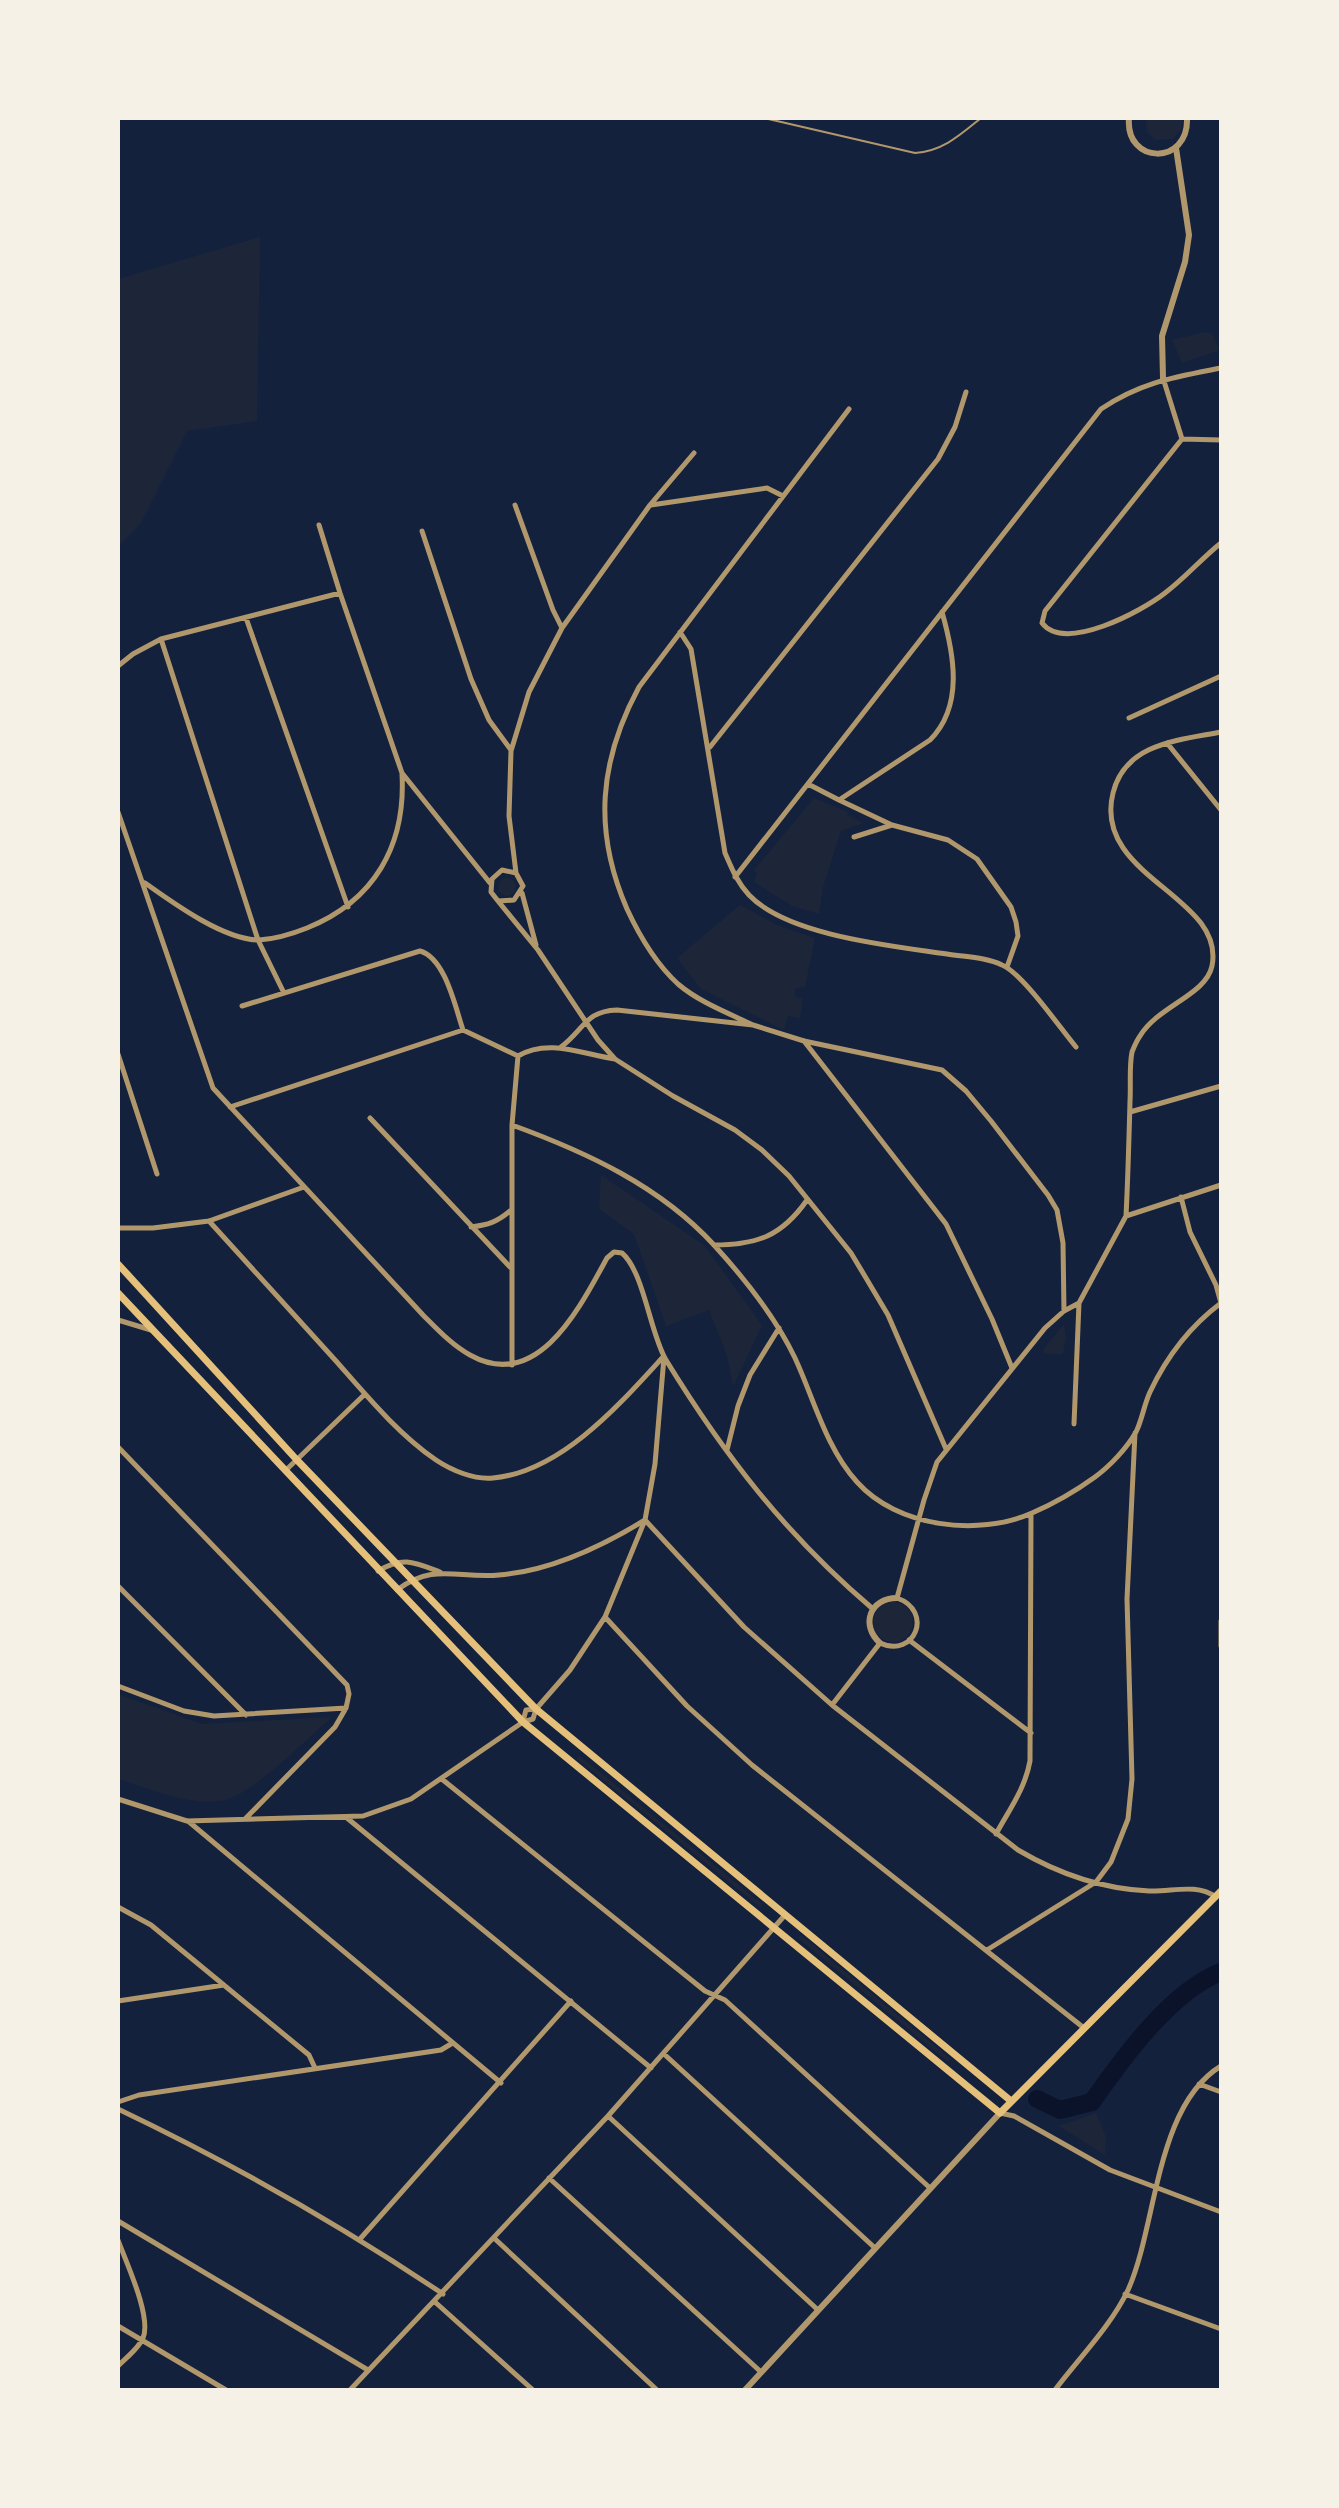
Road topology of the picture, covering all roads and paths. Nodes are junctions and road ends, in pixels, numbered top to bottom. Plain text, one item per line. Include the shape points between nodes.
1 (764, 118) edge
2 (981, 118) edge
3 (1129, 118) edge
4 (1187, 118) edge
5 (1176, 148) junction
6 (1220, 369) edge
7 (1163, 378) junction
8 (966, 392) dead end
9 (849, 409) dead end
10 (1182, 439) junction
11 (1221, 440) edge
12 (694, 453) dead end
13 (783, 496) junction
14 (515, 505) dead end
15 (650, 505) junction
16 (319, 525) dead end
17 (422, 531) dead end
18 (1221, 543) edge
19 (340, 593) junction
20 (942, 612) junction
21 (246, 618) junction
22 (562, 628) junction
23 (680, 632) junction
24 (161, 639) junction
25 (118, 666) edge
26 (1221, 676) edge
27 (1129, 718) dead end
28 (1221, 732) edge
29 (1167, 743) junction
30 (710, 747) junction
31 (511, 751) junction
32 (402, 773) junction
33 (808, 784) junction
34 (839, 800) junction
35 (1221, 810) edge
36 (118, 812) edge
37 (892, 825) junction
38 (854, 837) dead end
39 (516, 873) junction
40 (735, 877) junction
41 (144, 883) junction
42 (490, 883) junction
43 (522, 892) junction
44 (498, 901) junction
45 (348, 907) junction
46 (258, 940) junction
47 (538, 950) junction
48 (1007, 967) junction
49 (284, 993) junction
50 (242, 1006) dead end
51 (586, 1022) junction
52 (753, 1025) junction
53 (463, 1030) junction
54 (804, 1041) junction
55 (561, 1047) junction
56 (1076, 1047) dead end
57 (118, 1054) edge
58 (518, 1056) junction
59 (615, 1059) junction
60 (1221, 1086) edge
61 (230, 1107) junction
62 (1130, 1112) junction
63 (370, 1118) dead end
64 (512, 1125) junction
65 (157, 1174) dead end
66 (1221, 1185) edge
67 (304, 1187) junction
68 (1181, 1197) junction
69 (807, 1200) junction
70 (511, 1210) junction
71 (1126, 1216) junction
72 (209, 1221) junction
73 (471, 1227) junction
74 (118, 1228) edge
75 (713, 1245) junction
76 (118, 1264) edge
77 (510, 1268) junction
78 (118, 1293) edge
79 (1079, 1303) junction
80 (1221, 1303) edge
81 (1064, 1311) junction
82 (118, 1320) edge
83 (780, 1327) junction
84 (152, 1331) junction
85 (181, 1334) junction
86 (167, 1346) junction
87 (664, 1356) junction
88 (512, 1365) junction
89 (1013, 1368) junction
90 (365, 1394) junction
91 (1074, 1424) dead end
92 (1135, 1433) junction
93 (118, 1447) edge
94 (946, 1449) junction
95 (727, 1451) junction
96 (296, 1459) junction
97 (285, 1471) junction
98 (1031, 1514) junction
99 (920, 1519) junction
100 (645, 1520) junction
101 (395, 1562) junction
102 (378, 1571) junction
103 (441, 1572) junction
104 (412, 1579) junction
105 (118, 1586) edge
106 (397, 1590) junction
107 (897, 1598) junction
108 (873, 1609) junction
109 (605, 1617) junction
110 (1221, 1621) edge
111 (909, 1640) junction
112 (880, 1643) junction
113 (1221, 1646) edge
114 (118, 1686) edge
115 (832, 1705) junction
116 (346, 1708) junction
117 (536, 1709) junction
118 (247, 1716) junction
119 (523, 1722) junction
120 (1031, 1733) junction
121 (443, 1780) junction
122 (118, 1799) edge
123 (347, 1817) junction
124 (245, 1819) junction
125 (187, 1821) junction
126 (996, 1834) junction
127 (1096, 1882) junction
128 (1218, 1894) edge
129 (118, 1907) edge
130 (785, 1915) junction
131 (774, 1927) junction
132 (987, 1950) junction
133 (224, 1985) junction
134 (714, 1995) junction
135 (118, 2001) edge
136 (571, 2001) junction
137 (1084, 2028) junction
138 (451, 2043) junction
139 (664, 2054) junction
140 (965, 2063) junction
141 (1221, 2066) edge
142 (315, 2068) junction
143 (651, 2068) junction
144 (954, 2075) junction
145 (501, 2083) junction
146 (1199, 2084) junction
147 (1221, 2092) edge
148 (1011, 2101) junction
149 (118, 2102) edge
150 (118, 2109) edge
151 (1000, 2113) junction
152 (608, 2116) junction
153 (1014, 2116) junction
154 (549, 2178) junction
155 (930, 2188) junction
156 (1155, 2188) junction
157 (1221, 2212) edge
158 (118, 2221) edge
159 (494, 2238) junction
160 (360, 2239) junction
161 (118, 2240) edge
162 (875, 2248) junction
163 (443, 2294) junction
164 (1125, 2294) junction
165 (435, 2302) junction
166 (818, 2310) junction
167 (118, 2326) edge
168 (1221, 2329) edge
169 (143, 2339) junction
170 (118, 2366) edge
171 (368, 2370) junction
172 (761, 2372) junction
173 (223, 2389) edge
174 (350, 2390) edge
175 (533, 2390) edge
176 (657, 2390) edge
177 (745, 2390) edge
178 (1055, 2390) edge

1 - 2 lane via 915,153 952,142
3 - 5 street via 1131,137 1143,150 1160,154
4 - 5 street via 1184,139
5 - 7 street via 1189,235 1162,336
6 - 7 street
7 - 10 street
7 - 20 street via 1101,409
8 - 30 street via 938,459
9 - 13 street
10 - 11 street
10 - 18 street via 1045,611 1042,623 1048,630 1073,635 1142,608
12 - 15 street
13 - 15 street via 767,488
13 - 23 street
14 - 22 street
15 - 22 street
16 - 19 street
17 - 31 street via 471,679 489,720
19 - 21 street
19 - 32 street
20 - 33 street
20 - 34 street via 953,673 942,728
21 - 24 street
21 - 45 street
22 - 31 street via 529,692
23 - 30 street via 691,649
23 - 52 street via 639,687 618,731 604,798 607,843 622,898 656,960 680,985
24 - 25 street
24 - 46 street
26 - 27 street
28 - 29 street
29 - 35 street
29 - 62 street via 1139,754 1125,767 1110,803 1111,821 1119,845 1199,921 1210,937 1212,965 1200,987 1162,1012 1140,1035 1132,1051
30 - 40 street via 720,829
31 - 39 street via 509,824
32 - 42 street
32 - 45 street via 404,803 390,848 371,884
33 - 34 street
33 - 40 street
34 - 37 street
36 - 41 street
37 - 38 street
37 - 48 street via 948,840 977,859 1016,922 1018,936
39 - 42 street via 502,870
39 - 43 street
40 - 48 street via 765,908 808,928
41 - 46 street via 204,922
41 - 61 street via 202,1061 213,1088
42 - 44 street
43 - 44 street via 509,902
43 - 47 street
44 - 47 street
45 - 46 street via 295,933
46 - 49 street
47 - 51 street
48 - 56 street
49 - 50 street
49 - 53 street via 420,951 439,964
51 - 52 street via 601,1011 617,1010
51 - 55 street
51 - 59 street
52 - 54 street
53 - 58 street
53 - 61 street
54 - 81 street via 926,1064 966,1091 1057,1210
54 - 89 street via 946,1224
55 - 58 street via 537,1047
55 - 59 street
57 - 65 street
58 - 64 street
59 - 69 street via 735,1130 780,1167
60 - 62 street
61 - 67 street
62 - 71 street
63 - 73 street
64 - 70 street
64 - 75 street via 570,1147 635,1181
66 - 68 street
67 - 72 street
67 - 88 street via 451,1343 485,1362
68 - 71 street
68 - 80 street
69 - 75 street via 795,1218 764,1238
69 - 94 street via 851,1253 888,1315
70 - 73 street via 488,1225
70 - 77 street
71 - 79 street
72 - 74 street
72 - 90 street
73 - 77 street
75 - 83 street
76 - 85 main road
77 - 88 street
78 - 84 main road
79 - 81 street
79 - 91 street
80 - 92 street via 1179,1341 1149,1394
81 - 89 street
82 - 84 street
83 - 95 street via 750,1375
83 - 99 street via 839,1459 874,1498
84 - 86 main road
85 - 86 main road
85 - 96 main road
86 - 97 main road
87 - 88 street via 632,1267 614,1252 559,1334 532,1357
87 - 90 street via 601,1422 559,1453 514,1474 491,1478 474,1477 436,1460
87 - 95 street
87 - 100 street
89 - 94 street
90 - 96 street
92 - 98 street via 1095,1477
92 - 127 street via 1127,1599 1131,1791 1122,1836
93 - 116 street via 344,1680
94 - 99 street
95 - 108 street via 782,1522
96 - 97 street
96 - 101 main road
97 - 102 main road
98 - 99 street via 987,1524
98 - 120 street
99 - 107 street
100 - 103 street via 605,1544 540,1568 498,1576
100 - 109 street
100 - 115 street via 744,1627
101 - 102 street
101 - 103 street
101 - 104 main road
102 - 106 main road
103 - 104 street
104 - 106 street
104 - 117 main road
105 - 118 street
106 - 119 main road
107 - 108 street via 883,1600
107 - 111 street via 910,1605 917,1619
108 - 112 street via 868,1623
109 - 117 street
109 - 132 street via 687,1706 752,1765
110 - 113 street
111 - 112 street via 895,1647
111 - 120 street
112 - 115 street
114 - 118 street via 184,1711
115 - 126 street
116 - 118 street
116 - 124 street via 335,1727
117 - 119 street via 533,1719
117 - 119 street via 526,1710
117 - 130 main road
119 - 121 street
119 - 131 main road
120 - 126 street via 1027,1777
121 - 123 street via 388,1809
121 - 134 street
122 - 125 street
123 - 124 street
123 - 136 street
124 - 125 street
125 - 138 street
126 - 127 street via 1043,1864
127 - 128 street
127 - 132 street
128 - 137 main road
129 - 133 street via 151,1925
130 - 131 street
130 - 140 main road
131 - 134 street
131 - 144 main road
132 - 137 street
133 - 135 street
133 - 142 street via 309,2055
134 - 139 street
134 - 155 street
136 - 143 street
136 - 145 street
137 - 148 main road
138 - 142 street via 441,2050
138 - 145 street
139 - 143 street
139 - 162 street
140 - 144 main road
140 - 148 main road
141 - 146 street
142 - 149 street
143 - 152 street
144 - 151 main road
145 - 160 street
146 - 147 street
146 - 156 street via 1179,2120
148 - 151 main road
148 - 153 street
150 - 160 street
151 - 153 street
151 - 155 street
152 - 154 street
152 - 166 street
153 - 156 street via 1092,2161
154 - 159 street
154 - 172 street
155 - 162 street
156 - 157 street
156 - 164 street
158 - 171 street
159 - 163 street
159 - 176 street
160 - 163 street
161 - 169 street via 143,2311
162 - 166 street
163 - 165 street
164 - 168 street
164 - 178 street
165 - 171 street
165 - 175 street
166 - 172 street
167 - 169 street
169 - 170 street
169 - 173 street
171 - 174 street
172 - 177 street

